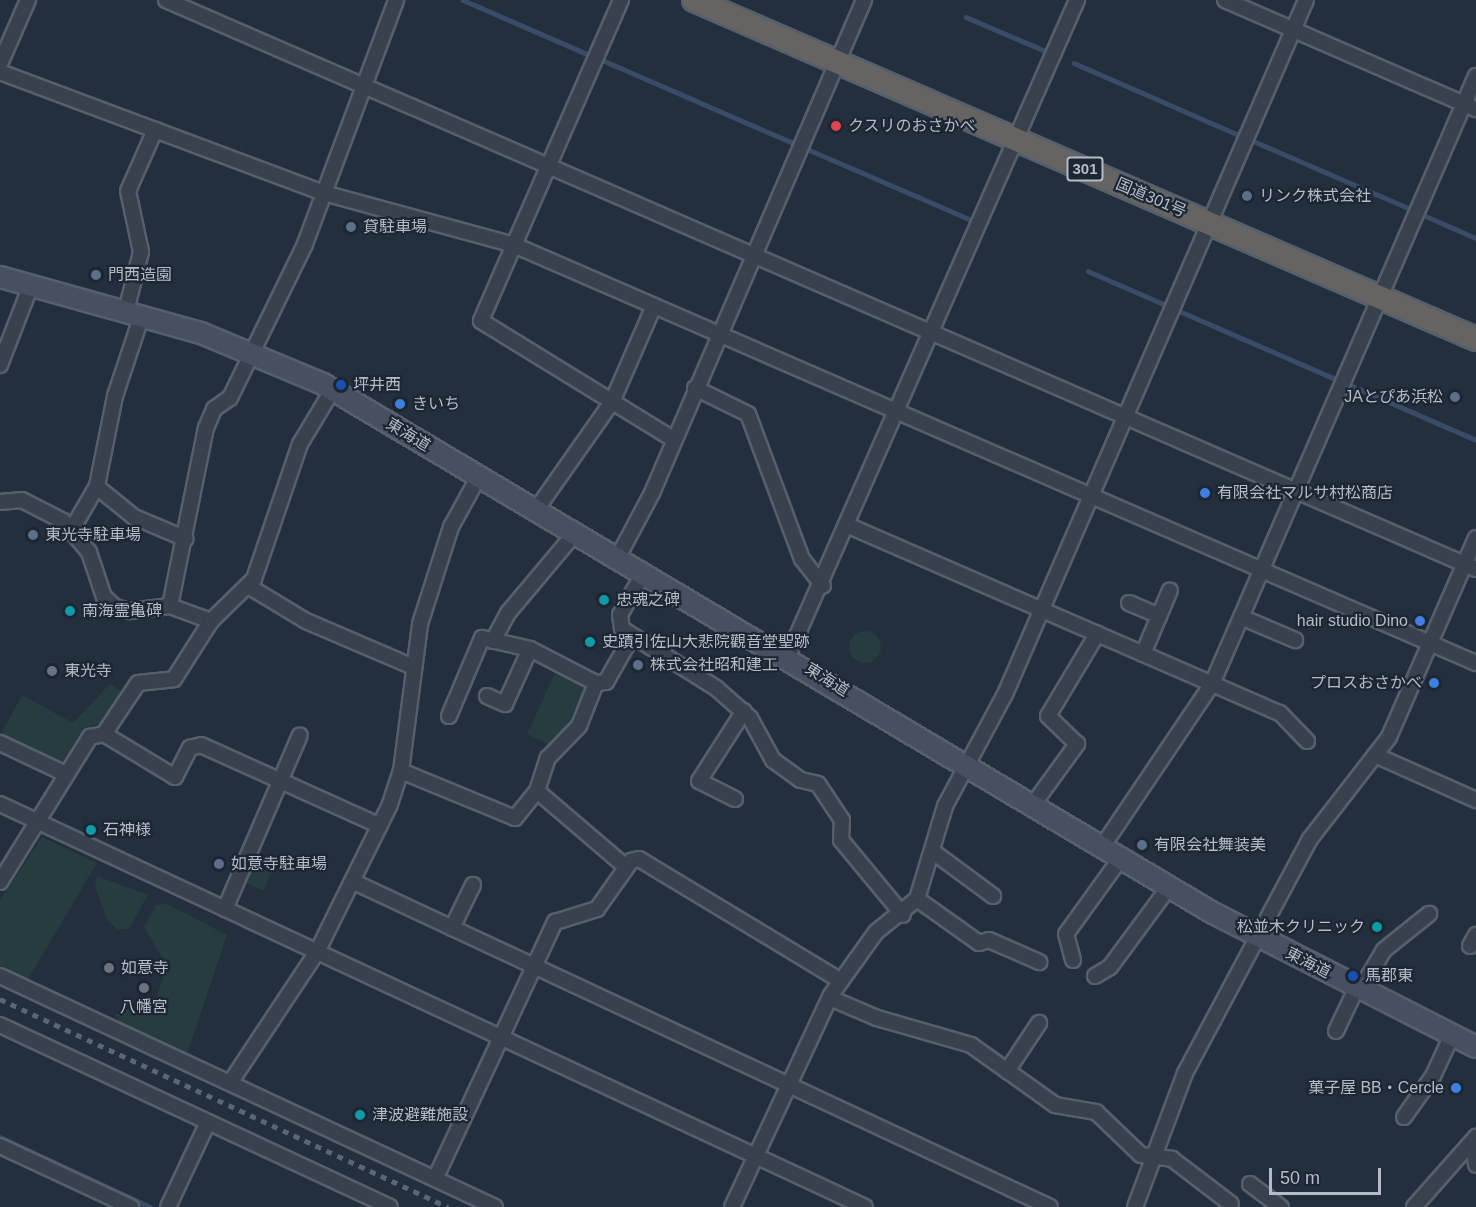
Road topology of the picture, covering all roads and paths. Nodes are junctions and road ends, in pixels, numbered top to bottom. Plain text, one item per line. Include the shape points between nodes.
1 (28, 0) edge
2 (166, 0) edge
3 (396, 0) edge
4 (621, 0) edge
5 (694, 0) edge
6 (864, 0) edge
7 (1077, 0) edge
8 (1225, 0) edge
9 (1306, 0) edge
10 (1293, 30) junction
11 (837, 62) junction
12 (0, 64) edge
13 (0, 72) edge
14 (1476, 76) edge
15 (364, 86) junction
16 (1470, 106) edge
17 (155, 129) junction
18 (1017, 140) junction
19 (549, 166) junction
20 (324, 193) junction
21 (1209, 223) junction
22 (514, 245) junction
23 (753, 255) junction
24 (0, 277) edge
25 (31, 285) junction
26 (1380, 297) junction
27 (654, 306) junction
28 (134, 313) junction
29 (933, 333) junction
30 (719, 334) junction
31 (1476, 339) edge
32 (251, 352) junction
33 (0, 365) edge
34 (695, 388) junction
35 (333, 389) junction
36 (612, 402) junction
37 (898, 412) junction
38 (1125, 416) junction
39 (673, 439) junction
40 (479, 477) junction
41 (96, 487) junction
42 (1296, 490) junction
43 (1091, 496) junction
44 (0, 502) edge
45 (536, 510) junction
46 (849, 526) junction
47 (71, 531) junction
48 (576, 532) junction
49 (1476, 538) edge
50 (186, 539) junction
51 (618, 557) junction
52 (1470, 566) edge
53 (1262, 570) junction
54 (644, 572) junction
55 (823, 585) junction
56 (248, 586) junction
57 (1170, 590) dead end
58 (1129, 603) dead end
59 (170, 606) junction
60 (1042, 610) junction
61 (1159, 616) junction
62 (1241, 617) junction
63 (211, 621) junction
64 (1097, 634) junction
65 (631, 638) junction
66 (1295, 640) dead end
67 (493, 641) junction
68 (1430, 643) junction
69 (530, 650) junction
70 (1143, 654) junction
71 (788, 656) junction
72 (1476, 663) edge
73 (411, 666) junction
74 (596, 682) junction
75 (1212, 684) junction
76 (488, 696) dead end
77 (744, 711) junction
78 (449, 716) dead end
79 (104, 734) junction
80 (300, 735) dead end
81 (1307, 741) dead end
82 (0, 743) edge
83 (1375, 755) junction
84 (965, 765) junction
85 (401, 771) junction
86 (66, 774) junction
87 (279, 783) junction
88 (537, 791) junction
89 (735, 798) dead end
90 (1476, 800) edge
91 (0, 804) edge
92 (1032, 806) junction
93 (36, 821) junction
94 (380, 826) junction
95 (1102, 847) junction
96 (932, 851) junction
97 (1120, 859) junction
98 (626, 867) junction
99 (0, 882) edge
100 (354, 882) junction
101 (473, 885) dead end
102 (1169, 887) junction
103 (993, 896) dead end
104 (917, 899) junction
105 (225, 909) junction
106 (1430, 914) dead end
107 (903, 915) junction
108 (452, 928) junction
109 (1257, 937) junction
110 (317, 952) junction
111 (1073, 960) dead end
112 (1039, 962) dead end
113 (534, 966) junction
114 (0, 976) edge
115 (1095, 976) dead end
116 (841, 981) junction
117 (1359, 988) junction
118 (830, 998) junction
119 (1038, 1023) dead end
120 (0, 1025) edge
121 (1336, 1031) dead end
122 (1452, 1035) junction
123 (501, 1038) junction
124 (1476, 1047) edge
125 (1008, 1071) junction
126 (230, 1083) junction
127 (789, 1085) junction
128 (1404, 1118) dead end
129 (208, 1122) junction
130 (1474, 1140) edge
131 (0, 1146) edge
132 (756, 1156) junction
133 (1154, 1157) junction
134 (1476, 1165) edge
135 (435, 1179) junction
136 (1250, 1184) dead end
137 (1231, 1204) dead end
138 (131, 1207) edge
139 (168, 1207) edge
140 (390, 1207) edge
141 (495, 1207) edge
142 (732, 1207) edge
143 (865, 1207) edge
144 (1050, 1207) edge
145 (1135, 1207) edge
146 (1281, 1207) edge
147 (1414, 1207) edge

1 - 12 street
2 - 15 street
3 - 15 street
4 - 19 street
5 - 11 highway, 国道301号 / 301
6 - 11 street
7 - 18 street
8 - 10 street
9 - 10 street
10 - 16 street
10 - 21 street
11 - 18 highway, 国道301号 / 301
11 - 23 street
13 - 17 street
14 - 16 street
15 - 19 street
15 - 20 street
16 - 26 street
17 - 20 street
17 - 28 street via 128,191 141,252
18 - 21 highway, 国道301号 / 301
18 - 29 street
19 - 22 street
19 - 23 street
20 - 22 street
20 - 32 street
21 - 26 highway, 国道301号 / 301
21 - 38 street
22 - 27 street
22 - 36 street via 481,321
23 - 29 street
23 - 30 street
24 - 25 main road, 東海道
25 - 28 main road, 東海道
25 - 33 street
26 - 31 highway, 国道301号 / 301
26 - 42 street
27 - 30 street
27 - 36 street
28 - 32 main road, 東海道
28 - 41 street
29 - 37 street
29 - 38 street
30 - 34 street
30 - 37 street
32 - 35 main road, 東海道
32 - 50 street via 230,398 214,410 206,428
34 - 39 street
34 - 55 street via 748,414 802,559
35 - 40 main road, 東海道
35 - 56 street via 300,444 261,562
36 - 39 street
36 - 45 street
37 - 43 street
37 - 46 street
38 - 42 street
38 - 43 street
39 - 51 street
40 - 45 main road, 東海道
40 - 73 street via 456,516 432,578
41 - 47 street
41 - 50 street via 134,517
42 - 52 street
42 - 53 street
43 - 53 street
43 - 60 street
44 - 47 street via 14,498 37,505
45 - 48 main road, 東海道
46 - 55 street
46 - 60 street
47 - 59 street via 89,552 108,602 130,611
48 - 51 main road, 東海道
48 - 67 street via 508,613
49 - 52 street
50 - 59 street
51 - 54 main road, 東海道
52 - 68 street
53 - 62 street
53 - 68 street
54 - 65 street via 619,620
54 - 71 main road, 東海道
55 - 71 street
56 - 63 street
56 - 73 street via 306,621
57 - 61 street
58 - 61 street
59 - 63 street
60 - 64 street
60 - 84 street via 999,706
61 - 70 street
62 - 66 street
62 - 75 street
63 - 79 street via 174,679 138,683
64 - 70 street
64 - 92 street via 1048,716 1077,744
65 - 74 street via 606,682
65 - 77 street via 688,670
67 - 69 street
67 - 78 street via 482,638
68 - 72 street
68 - 83 street via 1396,722
69 - 74 street
69 - 76 street via 505,704
70 - 75 street
71 - 84 main road, 東海道
73 - 85 street
74 - 88 street via 579,726 548,758
75 - 81 street via 1280,713
75 - 95 street
77 - 89 street via 699,781
77 - 107 street via 773,760 801,780 818,783 842,820 841,840
79 - 86 street via 90,737
79 - 87 street via 176,777 190,748 201,745
80 - 87 street
82 - 86 street
83 - 90 street
83 - 109 street via 1324,816
84 - 92 main road, 東海道
84 - 96 street
85 - 88 street via 515,818
85 - 94 street
86 - 93 street
87 - 94 street
87 - 105 street
88 - 98 street
91 - 93 street
92 - 95 main road, 東海道
93 - 99 street
93 - 105 street
94 - 100 street
95 - 97 main road, 東海道
96 - 103 street
96 - 104 street
97 - 102 main road, 東海道
97 - 111 street via 1066,934
98 - 113 street via 597,909 555,922
98 - 116 street via 639,859
100 - 108 street
100 - 110 street
101 - 108 street
102 - 109 main road, 東海道
102 - 115 street via 1116,960
104 - 107 street
104 - 112 street via 979,943 989,940
105 - 110 street
106 - 117 street via 1384,950
107 - 116 street via 876,932
108 - 113 street
109 - 117 main road, 東海道
109 - 133 street via 1175,1094
110 - 123 street
110 - 126 street
113 - 123 street
113 - 127 street
114 - 126 street
116 - 118 street
117 - 121 street
117 - 122 main road, 東海道
118 - 125 street via 877,1018 971,1045
118 - 127 street
119 - 125 street
120 - 129 street
122 - 124 main road, 東海道
122 - 128 street via 1434,1076
123 - 132 street
123 - 135 street
125 - 133 street via 1055,1106 1096,1112 1141,1155
126 - 135 street
127 - 132 street
127 - 144 street
129 - 139 street
129 - 140 street
130 - 134 street
130 - 147 street
131 - 138 street
132 - 142 street
132 - 143 street
133 - 137 street via 1172,1159
133 - 145 street
135 - 141 street
136 - 146 street

